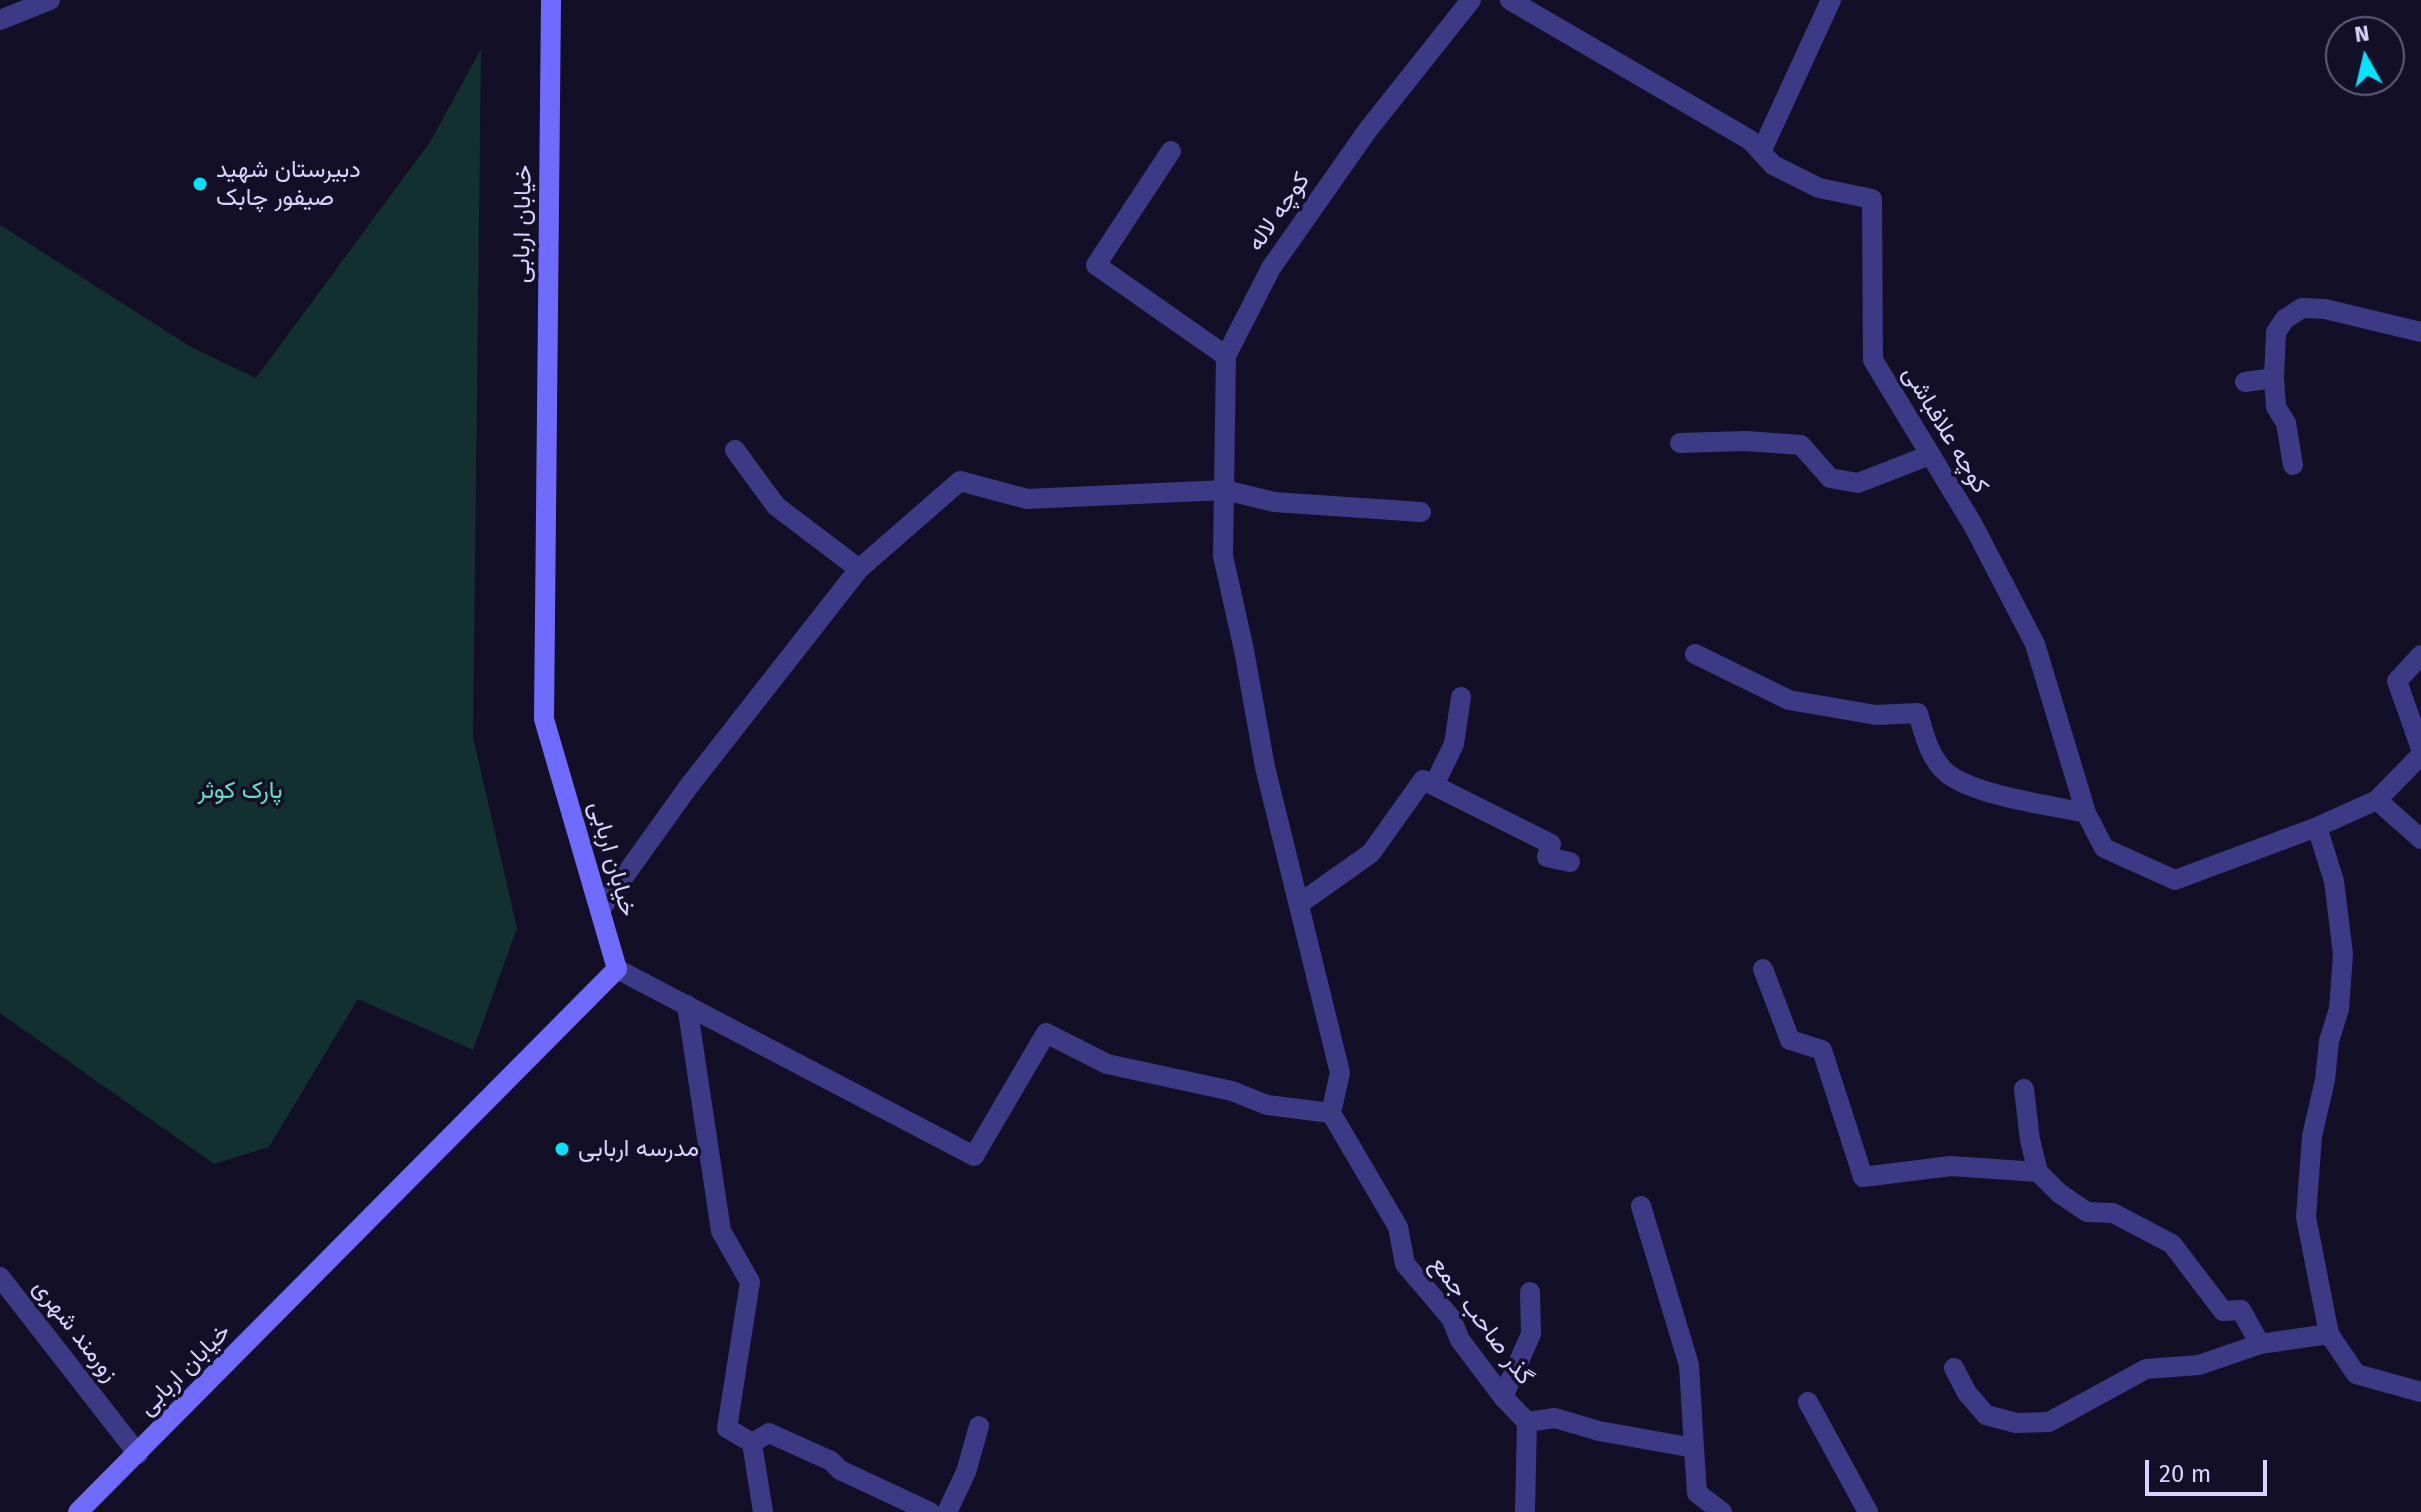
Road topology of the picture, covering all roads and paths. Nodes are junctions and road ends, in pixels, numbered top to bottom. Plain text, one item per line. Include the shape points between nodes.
1 (50, 0) edge
2 (551, 0) edge
3 (1471, 0) edge
4 (1510, 0) edge
5 (1831, 0) edge
6 (0, 20) edge
7 (1171, 151) dead end
8 (1761, 152) junction
9 (2421, 332) edge
10 (1226, 356) junction
11 (2274, 378) junction
12 (2245, 382) dead end
13 (1680, 443) dead end
14 (735, 450) dead end
15 (1930, 455) junction
16 (2293, 465) dead end
17 (1225, 490) junction
18 (1421, 512) dead end
19 (859, 569) junction
20 (1695, 654) dead end
21 (2421, 655) edge
22 (1461, 697) dead end
23 (2421, 752) edge
24 (1434, 785) junction
25 (2377, 800) junction
26 (2086, 813) junction
27 (2317, 827) junction
28 (2421, 839) edge
29 (1570, 862) dead end
30 (1299, 904) junction
31 (600, 910) junction
32 (617, 969) junction
33 (1763, 969) dead end
34 (687, 1005) junction
35 (2024, 1089) dead end
36 (1331, 1113) junction
37 (2038, 1172) junction
38 (1641, 1206) dead end
39 (0, 1277) edge
40 (1530, 1292) dead end
41 (2329, 1334) junction
42 (2260, 1344) junction
43 (1954, 1368) dead end
44 (2421, 1392) edge
45 (1503, 1397) junction
46 (1808, 1402) dead end
47 (1527, 1422) junction
48 (979, 1426) dead end
49 (752, 1443) junction
50 (1694, 1448) junction
51 (138, 1454) junction
52 (78, 1512) edge
53 (763, 1512) edge
54 (930, 1512) edge
55 (947, 1512) edge
56 (1525, 1512) edge
57 (1722, 1512) edge
58 (1868, 1512) edge

1 - 6 street
2 - 31 street, خیابان اربابی via 544,719
3 - 10 street, کوچه لاله via 1367,131 1271,268
4 - 8 street, کوچه علافباشی via 1750,140
5 - 8 street
7 - 10 street via 1096,265
8 - 15 street, کوچه علافباشی via 1773,165 1819,188 1872,199 1873,360
9 - 11 street via 2302,308 2276,332
10 - 17 street, کوچه لاله
11 - 12 street
11 - 16 street via 2276,407 2286,423
13 - 15 street via 1801,445 1830,478 1858,483
14 - 19 street via 776,506
15 - 26 street, کوچه علافباشی via 2035,644
17 - 18 street via 1274,502
17 - 19 street via 1027,499 960,481
17 - 30 street, کوچه لاله via 1223,556
19 - 31 street via 689,786
20 - 26 street via 1789,700 1876,715 1918,713 1929,750 1946,773 1971,787
21 - 23 street via 2397,681
22 - 24 street via 1454,744
23 - 25 street
24 - 29 street via 1551,844 1547,857
24 - 30 street via 1423,780 1371,853
25 - 27 street, کوچه علافباشی
25 - 28 street
26 - 27 street, کوچه علافباشی via 2104,848 2175,880
27 - 41 street via 2334,881 2343,954 2339,1009 2312,1136 2306,1217
30 - 36 street, کوچه لاله via 1340,1073
31 - 32 street, خیابان اربابی
32 - 34 street
32 - 51 street, خیابان اربابی
33 - 37 street via 1790,1040 1822,1050 1863,1177 1951,1166
34 - 36 street via 974,1156 1046,1033 1107,1064 1232,1091 1267,1105
34 - 49 street via 721,1231 750,1282 727,1428
35 - 37 street
36 - 45 street, گذر صاحب جمع via 1398,1227 1405,1264 1451,1318 1460,1340
37 - 42 street via 2087,1212 2113,1213 2172,1244 2223,1311 2241,1310
38 - 50 street via 1689,1365
39 - 51 street, زورمند شهری
40 - 45 street via 1531,1334
41 - 42 street
41 - 44 street via 2356,1374
42 - 43 street via 2199,1365 2146,1369 2049,1422 2016,1423 1986,1415
45 - 47 street, گذر صاحب جمع
46 - 58 street
47 - 50 street, گذر صاحب جمع via 1555,1418
47 - 56 street
48 - 55 street
49 - 53 street
49 - 54 street via 769,1433
50 - 57 street via 1697,1493
51 - 52 street, خیابان اربابی

